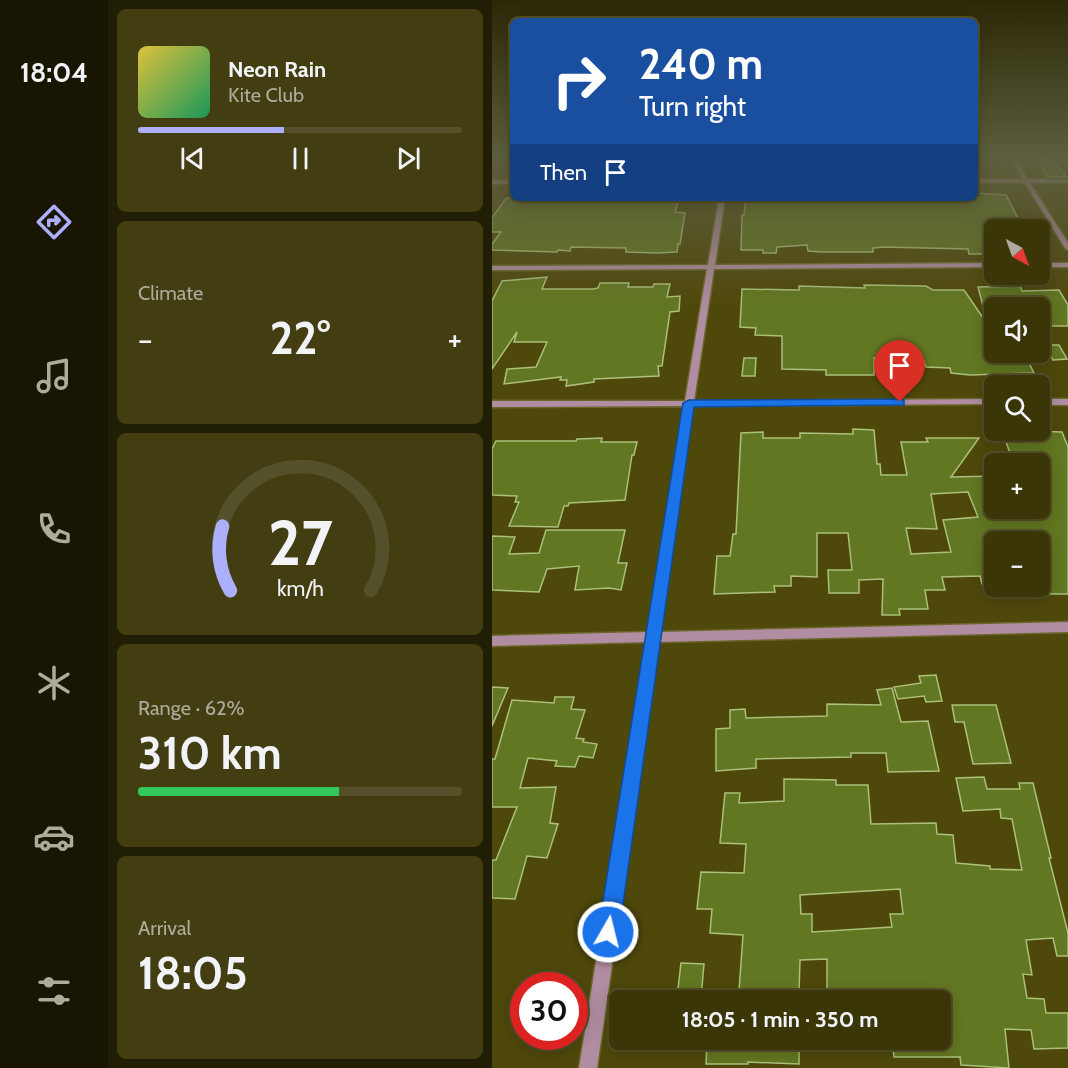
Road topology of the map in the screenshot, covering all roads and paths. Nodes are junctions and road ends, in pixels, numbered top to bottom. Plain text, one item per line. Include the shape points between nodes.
1 (720, 209) edge
2 (1043, 209) edge
3 (1068, 248) edge
4 (984, 265) edge
5 (1050, 265) edge
6 (1068, 265) edge
7 (711, 267) junction
8 (492, 268) edge
9 (984, 402) edge
10 (1050, 402) edge
11 (1068, 402) edge
12 (689, 403) junction
13 (492, 404) edge
14 (1068, 627) edge
15 (653, 639) junction
16 (492, 641) edge
17 (588, 1068) edge

1 - 7 street
2 - 3 street
4 - 7 street
5 - 6 street
7 - 8 street
7 - 12 street
9 - 12 street
10 - 11 street
12 - 13 street
12 - 15 street
14 - 15 street
15 - 16 street
15 - 17 street

